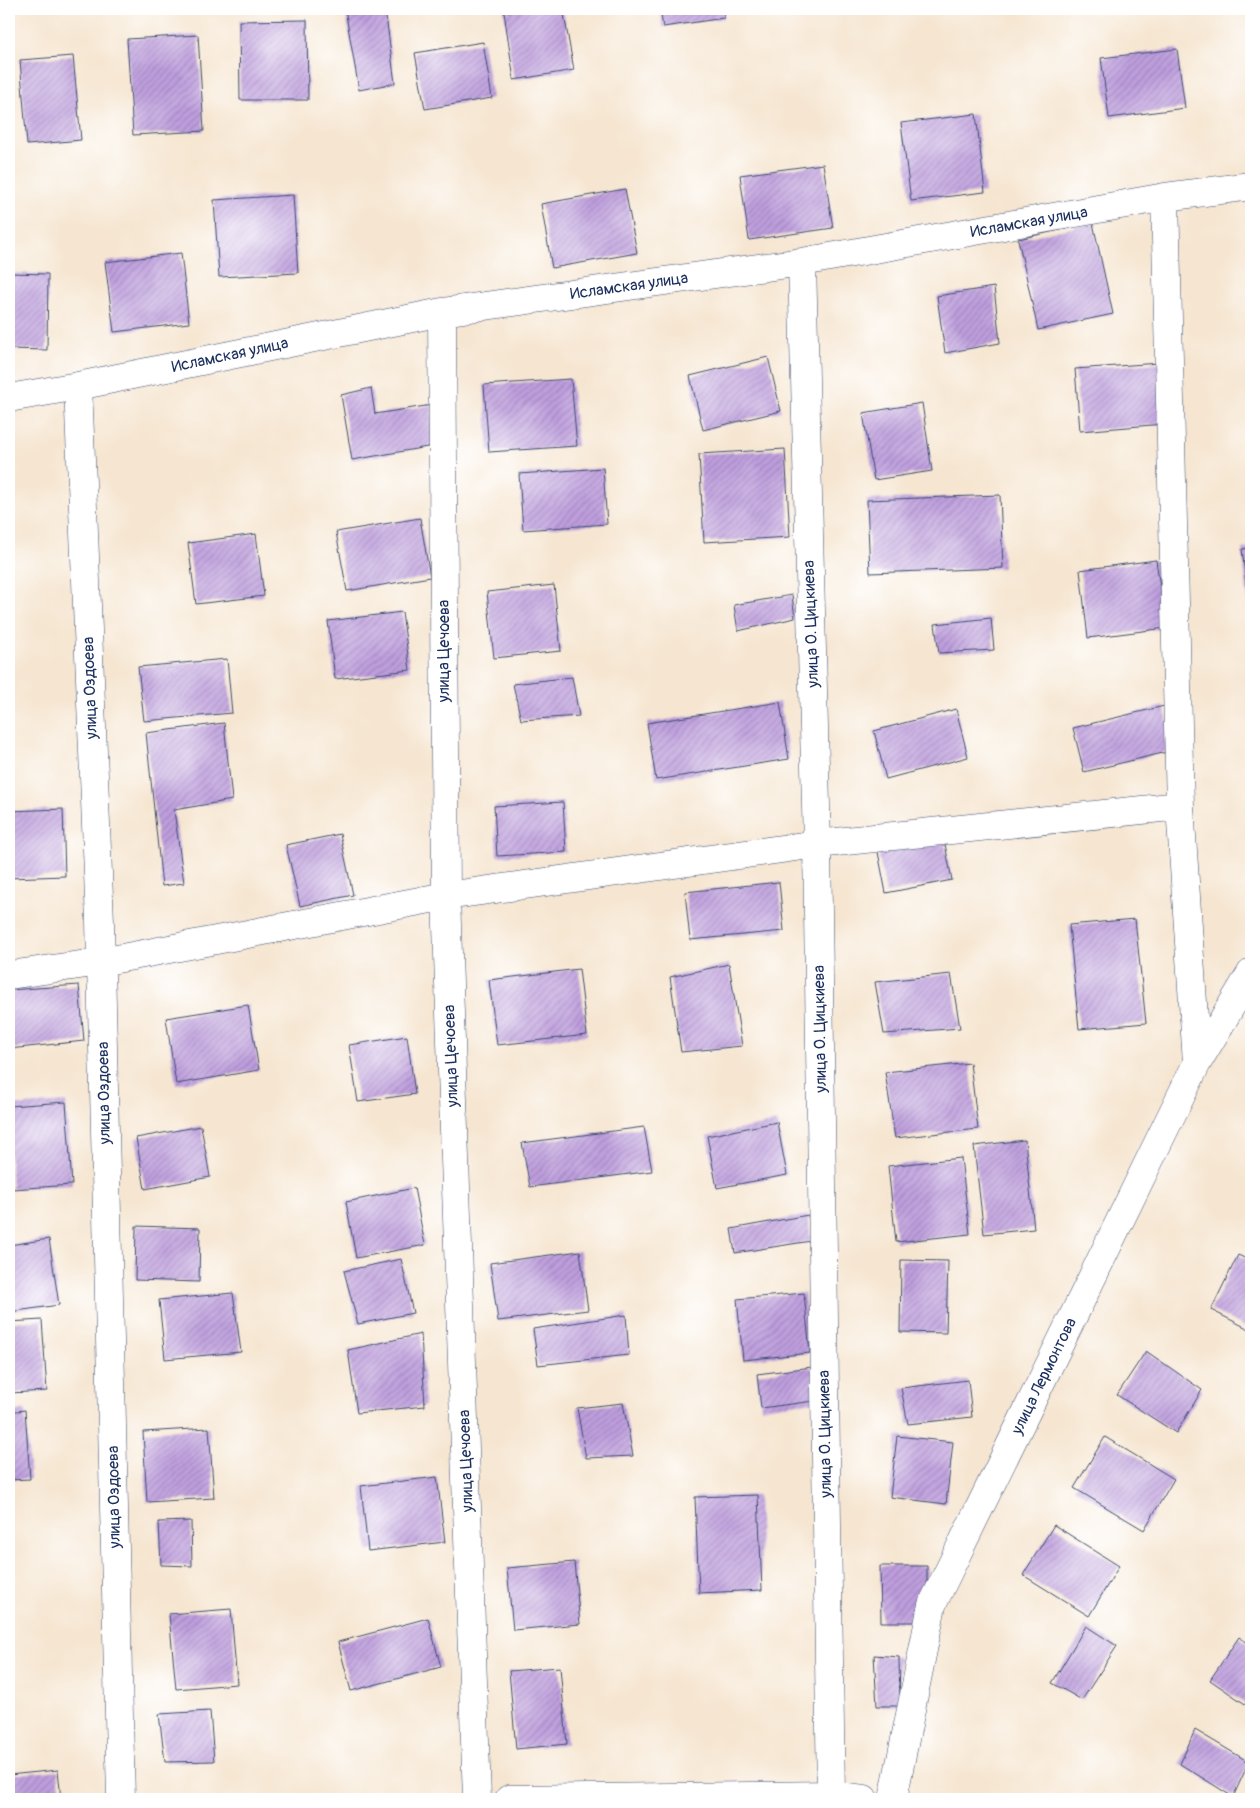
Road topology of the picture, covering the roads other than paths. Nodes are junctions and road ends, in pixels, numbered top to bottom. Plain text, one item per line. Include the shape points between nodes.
1 (1251, 186) edge
2 (1165, 198) junction
3 (802, 262) junction
4 (442, 312) junction
5 (78, 386) junction
6 (9, 398) edge
7 (1180, 806) junction
8 (817, 844) junction
9 (446, 896) junction
10 (101, 962) junction
11 (1251, 973) edge
12 (9, 976) edge
13 (1197, 1063) junction
14 (830, 1795) junction
15 (121, 1799) edge
16 (478, 1799) edge
17 (510, 1799) edge
18 (864, 1799) edge
19 (893, 1799) edge

1 - 2 street, Исламская улица
2 - 3 street, Исламская улица
2 - 7 street
3 - 4 street, Исламская улица
3 - 8 street, улица О. Цицкиева
4 - 5 street, Исламская улица
4 - 9 street, улица Цечоева
5 - 6 street, Исламская улица
5 - 10 street, улица Оздоева
7 - 8 street
7 - 13 street
8 - 9 street
8 - 14 street, улица О. Цицкиева
9 - 10 street
9 - 16 street, улица Цечоева
10 - 12 street
10 - 15 street, улица Оздоева
11 - 13 street, улица Лермонтова
13 - 19 street, улица Лермонтова via 932,1605
14 - 17 street
14 - 18 street

